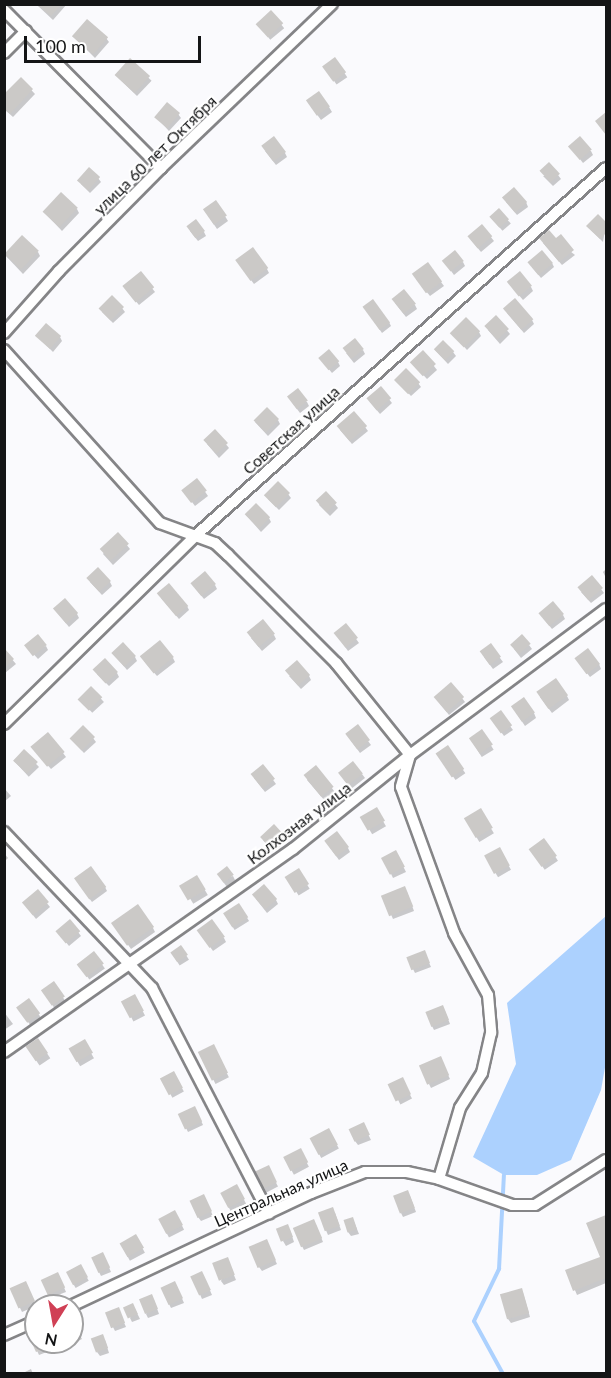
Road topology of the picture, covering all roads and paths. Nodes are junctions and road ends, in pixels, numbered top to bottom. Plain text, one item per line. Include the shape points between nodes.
1 (332, 4) edge
2 (4, 10) edge
3 (26, 31) junction
4 (4, 53) edge
5 (161, 168) junction
6 (606, 168) edge
7 (4, 333) edge
8 (4, 350) edge
9 (194, 537) junction
10 (606, 609) edge
11 (4, 724) edge
12 (410, 755) junction
13 (4, 832) edge
14 (131, 961) junction
15 (4, 1052) edge
16 (606, 1160) edge
17 (439, 1179) junction
18 (269, 1214) junction
19 (84, 1300) edge
20 (24, 1326) edge
21 (4, 1335) edge

1 - 5 street, улица 60 лет Октября
2 - 3 street
3 - 4 street
3 - 5 street
5 - 7 street, улица 60 лет Октября
6 - 9 street, Советская улица
8 - 9 street via 160,523
9 - 11 street, Советская улица
9 - 12 street via 215,543 328,655
10 - 12 street, Колхозная улица
12 - 14 street, Колхозная улица via 293,849
12 - 17 street via 401,787 454,933 488,995 491,1033 482,1073 460,1108
13 - 14 street
14 - 15 street, Колхозная улица via 109,981
14 - 18 street via 152,988
16 - 17 street, Центральная улица via 535,1205 512,1205
17 - 18 street, Центральная улица via 407,1172 365,1172
18 - 19 street, Центральная улица
20 - 21 street

